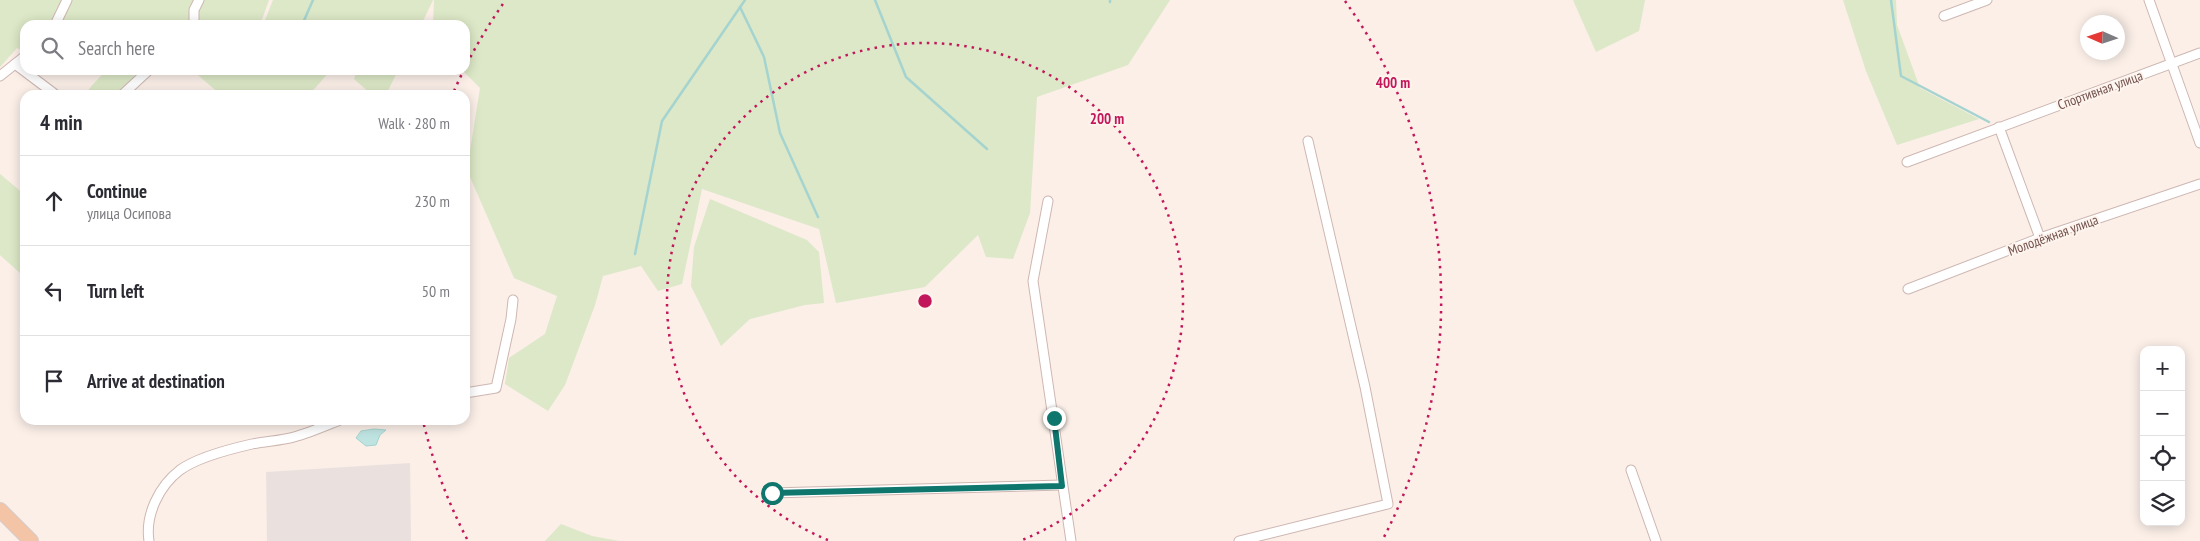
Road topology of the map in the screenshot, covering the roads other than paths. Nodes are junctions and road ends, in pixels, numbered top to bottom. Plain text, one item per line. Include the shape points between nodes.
1 (67, 0) edge
2 (199, 0) edge
3 (1987, 0) edge
4 (2148, 0) edge
5 (1944, 16) dead end
6 (57, 20) edge
7 (194, 20) edge
8 (2200, 53) edge
9 (20, 60) edge
10 (14, 64) junction
11 (2170, 64) junction
12 (20, 68) edge
13 (29, 75) edge
14 (144, 75) edge
15 (0, 76) edge
16 (49, 90) edge
17 (127, 90) edge
18 (1999, 127) junction
19 (1308, 141) dead end
20 (2200, 143) edge
21 (1907, 162) dead end
22 (2200, 184) edge
23 (1048, 201) dead end
24 (2040, 238) junction
25 (1908, 289) dead end
26 (513, 300) dead end
27 (470, 392) edge
28 (327, 425) edge
29 (1631, 470) dead end
30 (1062, 486) junction
31 (772, 493) dead end
32 (0, 510) edge
33 (31, 541) edge
34 (149, 541) edge
35 (1071, 541) edge
36 (1239, 541) edge
37 (1656, 541) edge

1 - 6 street
2 - 7 street
3 - 5 street
4 - 11 street
8 - 11 street, Спортивная улица
9 - 10 street
10 - 12 street
10 - 15 street
11 - 18 street, Спортивная улица
11 - 20 street
13 - 16 street
14 - 17 street
18 - 21 street
18 - 24 street
19 - 36 street via 1365,386 1388,504
22 - 24 street, Молодёжная улица
23 - 30 street via 1033,282
24 - 25 street, Молодёжная улица
26 - 27 street via 496,388
28 - 34 street via 292,438 221,451 180,470 163,488 152,509
29 - 37 street
30 - 31 street
30 - 35 street
32 - 33 main road

